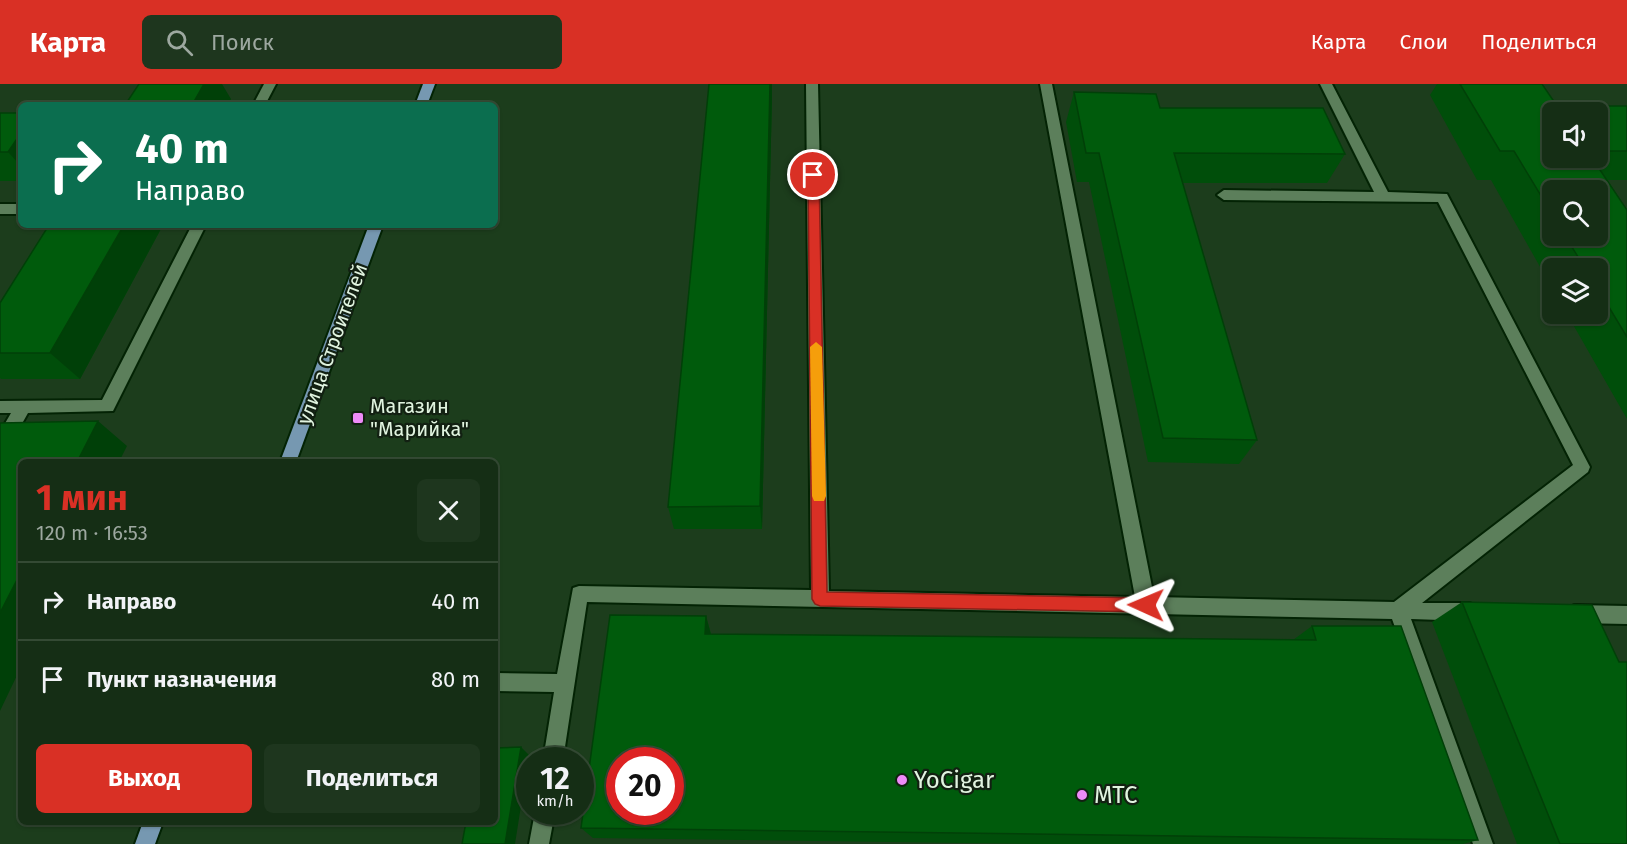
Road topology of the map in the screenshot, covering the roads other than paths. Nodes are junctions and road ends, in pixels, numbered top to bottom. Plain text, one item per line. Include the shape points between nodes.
1 (270, 84) edge
2 (429, 84) edge
3 (812, 84) edge
4 (1046, 84) edge
5 (1326, 84) edge
6 (261, 102) edge
7 (422, 102) edge
8 (1224, 195) dead end
9 (1383, 196) junction
10 (0, 209) edge
11 (18, 209) edge
12 (197, 228) edge
13 (375, 228) edge
14 (0, 407) edge
15 (22, 407) junction
16 (0, 447) edge
17 (289, 459) edge
18 (820, 599) junction
19 (1146, 605) junction
20 (1398, 610) junction
21 (1490, 612) edge
22 (1559, 613) edge
23 (1627, 615) edge
24 (498, 682) edge
25 (566, 683) junction
26 (555, 747) edge
27 (152, 825) edge
28 (543, 825) edge
29 (145, 844) edge
30 (539, 844) edge
31 (1483, 844) edge

1 - 6 lane
2 - 7 main road
3 - 18 lane
4 - 19 lane
5 - 9 lane
8 - 9 lane
9 - 20 lane via 1442,197 1582,466
10 - 11 lane
12 - 15 lane via 107,406
13 - 17 main road, улица Строителей
14 - 15 lane
15 - 16 lane
18 - 19 lane
18 - 25 lane via 579,594
19 - 20 lane
20 - 21 lane
20 - 31 lane
22 - 23 lane
24 - 25 lane
25 - 26 lane
27 - 29 main road
28 - 30 lane

